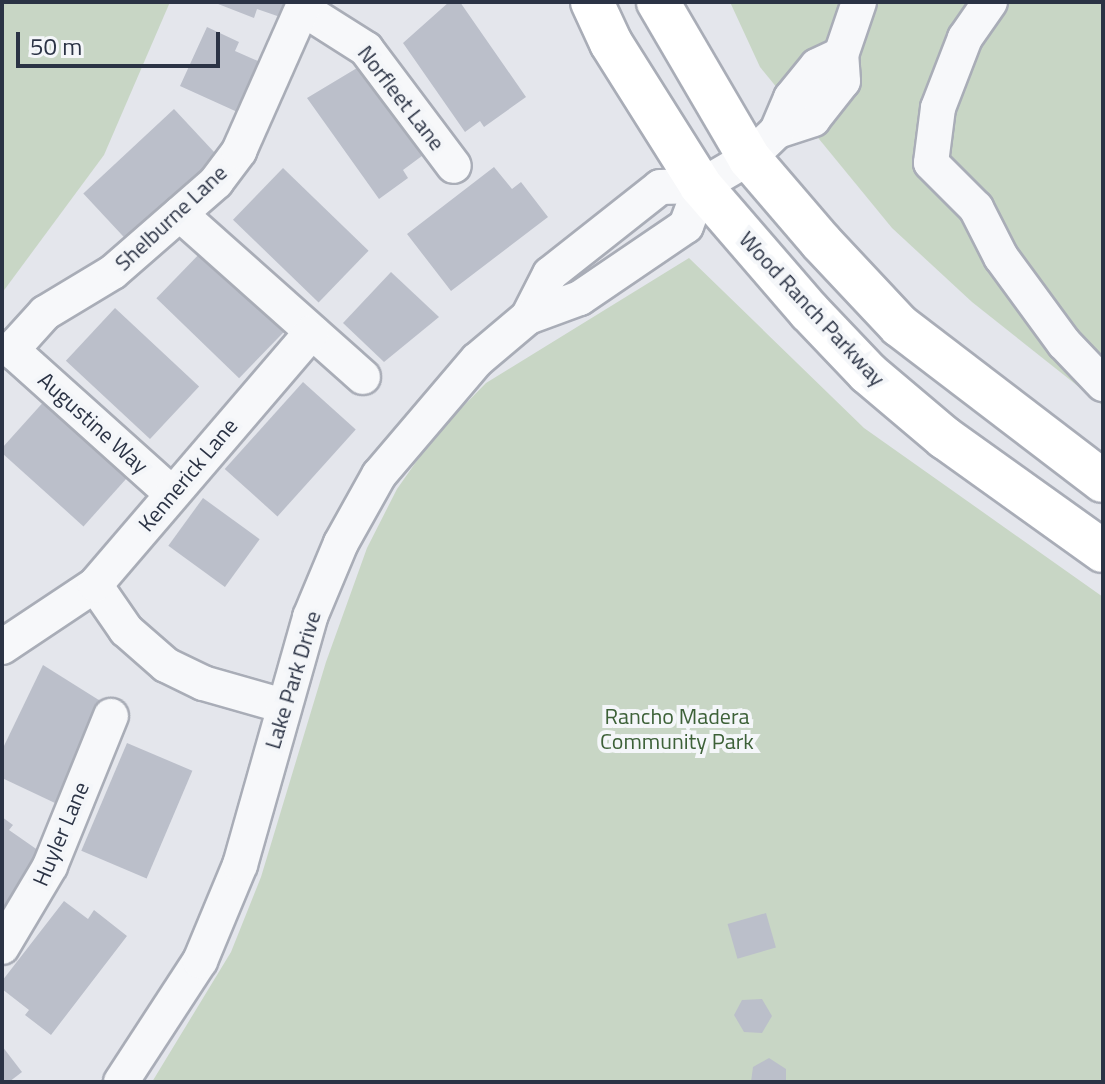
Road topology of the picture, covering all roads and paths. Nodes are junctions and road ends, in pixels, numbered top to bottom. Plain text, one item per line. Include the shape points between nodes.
1 (592, 2) edge
2 (658, 2) edge
3 (859, 2) edge
4 (990, 2) edge
5 (304, 6) edge
6 (763, 144) junction
7 (454, 166) dead end
8 (701, 186) junction
9 (180, 214) junction
10 (528, 317) junction
11 (312, 332) junction
12 (16, 354) joint
13 (363, 377) dead end
14 (1103, 384) edge
15 (1103, 481) edge
16 (170, 492) junction
17 (1103, 551) edge
18 (95, 585) junction
19 (2, 647) edge
20 (284, 706) junction
21 (111, 716) dead end
22 (2, 947) edge
23 (121, 1082) edge

1 - 8 main road, Wood Ranch Parkway
2 - 6 main road
3 - 6 street via 841,55 817,66
4 - 14 street via 965,38 938,108 931,163 976,208 1001,257 1064,343
5 - 7 street, Norfleet Lane via 366,49
5 - 9 street, Shelburne Lane via 239,151
6 - 8 street, Lake Park Drive
6 - 15 main road via 900,326
8 - 10 street, Lake Park Drive via 686,226 580,298
8 - 10 street, Lake Park Drive via 660,187 550,274
8 - 17 main road, Wood Ranch Parkway via 868,373 945,438
9 - 11 street
9 - 12 street, Shelburne Lane via 113,272 45,313 17,344
10 - 20 street, Lake Park Drive via 428,411 379,475 315,605
11 - 13 street
11 - 16 street, Kennerick Lane
12 - 16 street, Augustine Way
16 - 18 street, Kennerick Lane
18 - 19 street, Kennerick Lane
18 - 20 street via 126,630 166,665 203,683
20 - 23 street, Lake Park Drive via 240,865 200,961
21 - 22 street, Huyler Lane via 50,866

